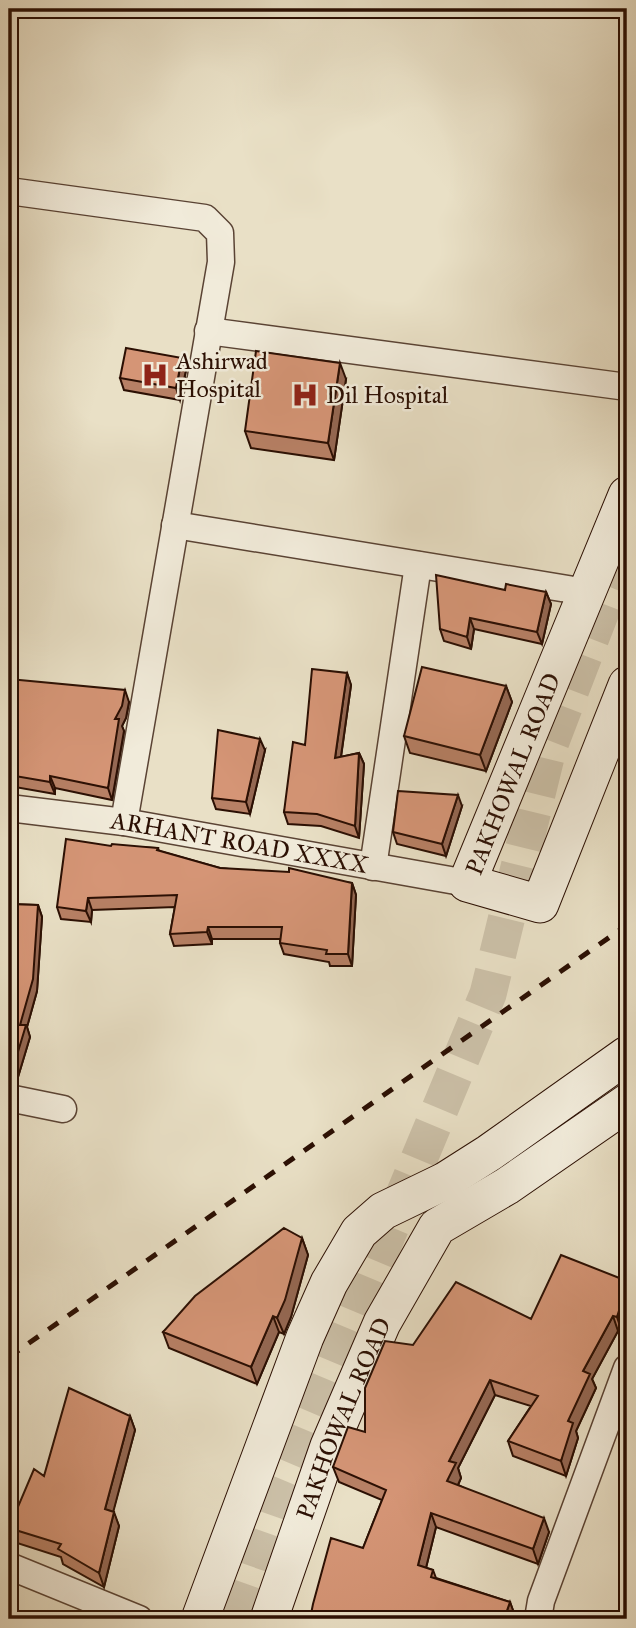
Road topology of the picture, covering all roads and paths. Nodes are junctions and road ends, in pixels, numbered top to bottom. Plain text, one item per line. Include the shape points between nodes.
1 (10, 199) edge
2 (208, 331) junction
3 (627, 387) edge
4 (627, 495) edge
5 (175, 525) junction
6 (418, 565) junction
7 (586, 592) junction
8 (627, 685) edge
9 (9, 808) edge
10 (124, 822) junction
11 (373, 867) junction
12 (467, 883) junction
13 (627, 1055) edge
14 (9, 1098) edge
15 (627, 1103) edge
16 (63, 1109) dead end
17 (489, 1153) junction
18 (507, 1186) junction
19 (627, 1368) edge
20 (9, 1566) edge
21 (139, 1619) edge
22 (200, 1619) edge
23 (269, 1619) edge
24 (538, 1619) edge

1 - 2 street via 205,218 215,225 222,248
2 - 3 street
2 - 5 street
4 - 7 street, PAKHOWAL ROAD
5 - 6 street
5 - 10 street
6 - 7 street
6 - 11 street
7 - 12 street, PAKHOWAL ROAD
8 - 12 street, PAKHOWAL ROAD via 540,904
9 - 10 street, ARHANT ROAD XXXX
10 - 11 street, ARHANT ROAD XXXX
11 - 12 street, ARHANT ROAD XXXX
13 - 17 street
14 - 16 street
15 - 18 street
17 - 18 street
17 - 22 street via 383,1211 359,1232 305,1337
18 - 23 street, PAKHOWAL ROAD via 437,1227 382,1323 345,1409
19 - 24 street
20 - 21 street

